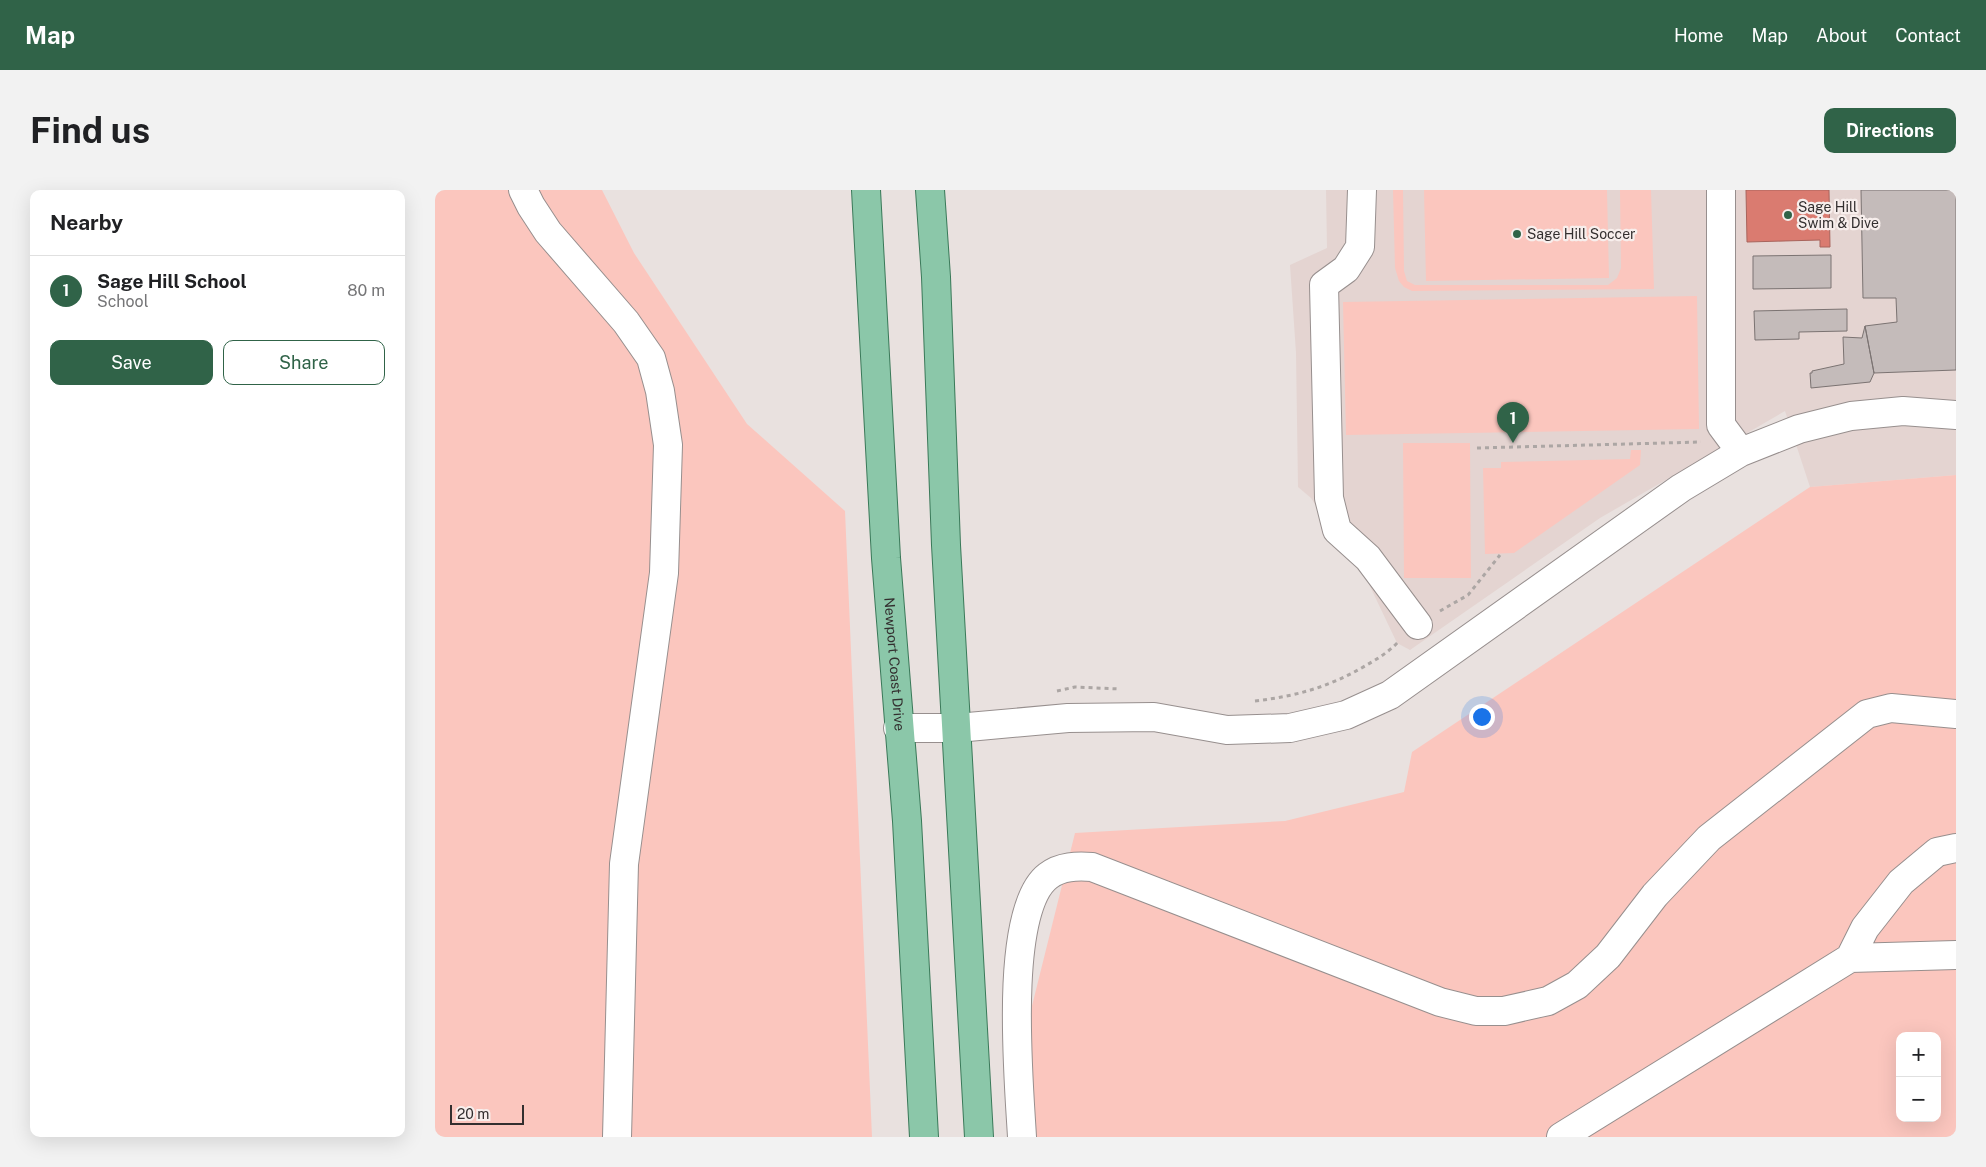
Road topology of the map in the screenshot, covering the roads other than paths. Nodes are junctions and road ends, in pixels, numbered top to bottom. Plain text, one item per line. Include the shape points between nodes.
1 (523, 190) edge
2 (866, 190) edge
3 (930, 190) edge
4 (1362, 190) edge
5 (1721, 190) edge
6 (1956, 415) edge
7 (1741, 452) junction
8 (1418, 625) road end
9 (1956, 714) edge
10 (898, 728) junction
11 (957, 728) junction
12 (1956, 848) edge
13 (1956, 955) edge
14 (1850, 958) junction
15 (617, 1137) edge
16 (924, 1137) edge
17 (979, 1137) edge
18 (1021, 1137) edge
19 (1561, 1137) edge

1 - 15 street via 548,232 626,322 651,358 669,445 664,573 624,864
2 - 10 main road, Newport Coast Drive
3 - 11 main road
4 - 8 street via 1360,246 1346,269 1324,285 1329,498 1337,530 1368,558
5 - 7 street via 1721,425
6 - 7 street via 1903,411 1851,416 1799,429
7 - 11 street via 1681,488 1389,695 1346,715 1290,728 1227,730 1154,717 1068,718
9 - 18 street via 1891,708 1867,714 1709,838 1655,896 1608,956 1577,985 1548,1001 1504,1011 1476,1011 1440,1002 1092,868 1072,866 1049,876 1034,893 1022,932 1016,1018
10 - 11 street
10 - 16 main road, Newport Coast Drive via 907,821
11 - 17 main road
12 - 14 street via 1937,852 1901,882 1865,928
13 - 14 street
14 - 19 street

